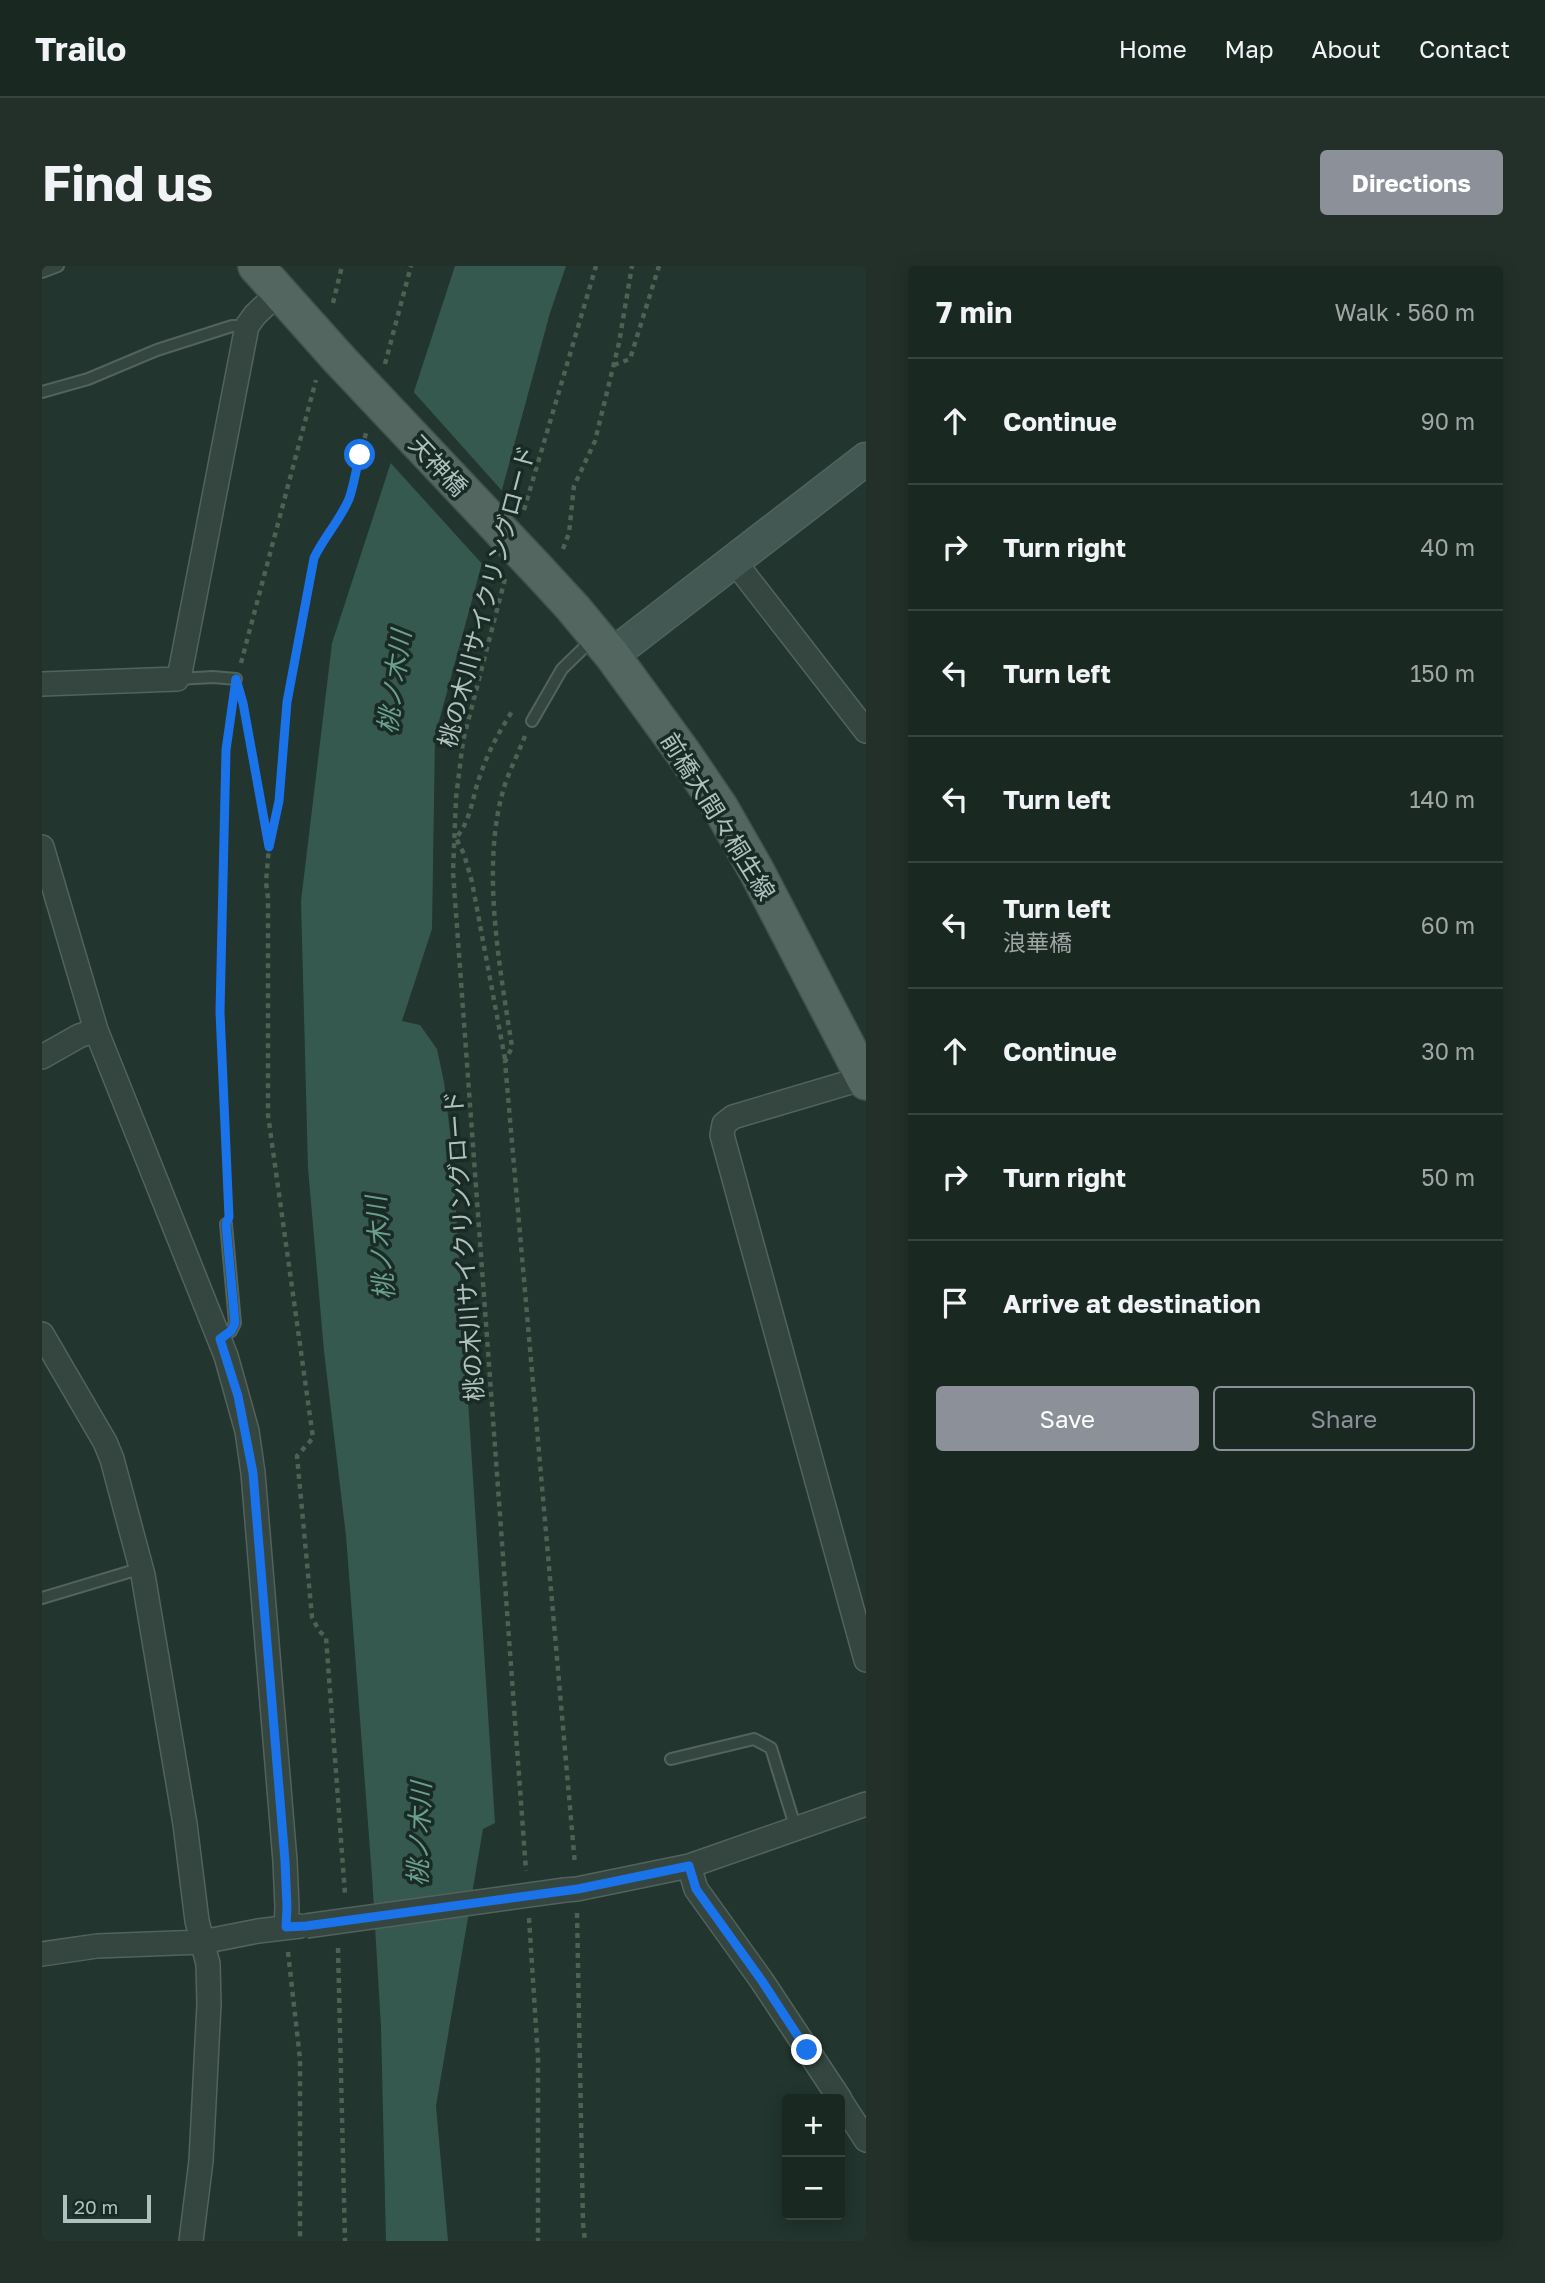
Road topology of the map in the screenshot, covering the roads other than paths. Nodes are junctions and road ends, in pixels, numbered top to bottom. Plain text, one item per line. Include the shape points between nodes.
1 (58, 266) edge
2 (256, 266) edge
3 (42, 272) edge
4 (279, 292) junction
5 (247, 326) junction
6 (42, 392) edge
7 (866, 459) edge
8 (734, 561) junction
9 (536, 564) joint
10 (604, 645) junction
11 (186, 678) junction
12 (236, 679) road end
13 (42, 684) edge
14 (532, 722) road end
15 (866, 731) edge
16 (42, 847) edge
17 (47, 883) edge
18 (96, 1030) junction
19 (42, 1057) edge
20 (865, 1080) edge
21 (226, 1224) road end
22 (42, 1334) edge
23 (220, 1339) junction
24 (142, 1568) junction
25 (42, 1598) edge
26 (866, 1660) edge
27 (671, 1759) dead end
28 (866, 1804) edge
29 (796, 1829) junction
30 (689, 1866) junction
31 (296, 1926) junction
32 (202, 1942) junction
33 (42, 1954) edge
34 (837, 2094) edge
35 (845, 2107) edge
36 (866, 2140) edge
37 (191, 2241) edge

1 - 3 lane
2 - 4 main road
4 - 5 street
4 - 9 main road, 天神橋, bridge
5 - 6 lane via 158,350
5 - 11 street
7 - 8 street
8 - 10 street
8 - 15 street
9 - 10 main road, 前橋大間々桐生線
10 - 14 lane via 562,669
10 - 20 main road, 前橋大間々桐生線 via 720,807
11 - 12 lane
11 - 13 street
16 - 17 street
17 - 18 street
18 - 19 street
18 - 23 street
20 - 26 street via 733,1117 724,1124 722,1135
21 - 23 lane via 235,1323
22 - 24 street via 105,1442
23 - 31 street via 238,1396 253,1473 287,1907
24 - 25 lane
24 - 32 street
27 - 29 lane via 754,1740 771,1748
28 - 29 street
29 - 30 street
30 - 31 street, bridge via 578,1889
30 - 34 street via 696,1889
31 - 32 street
32 - 33 street via 97,1946
32 - 37 street via 209,2004 201,2161
35 - 36 street

